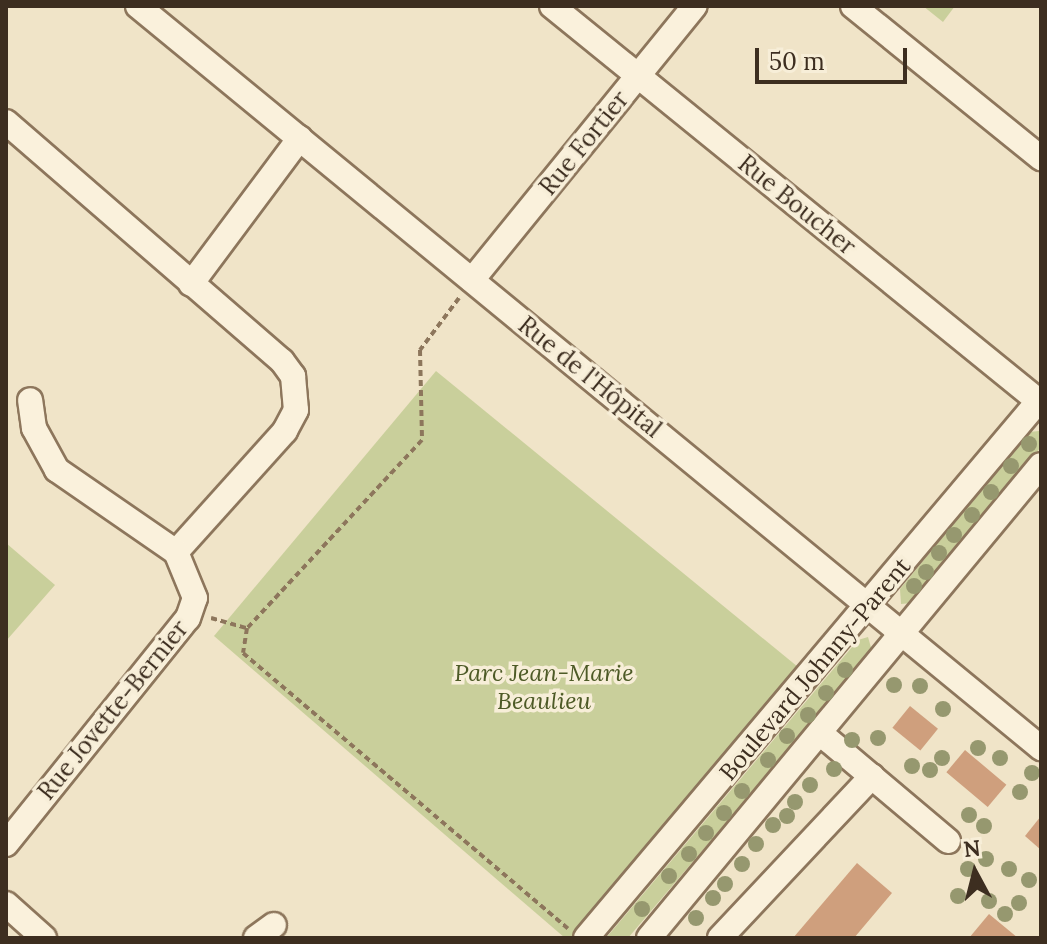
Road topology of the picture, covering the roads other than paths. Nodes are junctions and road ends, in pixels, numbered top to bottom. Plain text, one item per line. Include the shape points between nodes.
1 (138, 6) edge
2 (552, 6) edge
3 (695, 6) edge
4 (853, 6) edge
5 (639, 76) junction
6 (6, 122) edge
7 (300, 138) junction
8 (1041, 158) edge
9 (472, 280) junction
10 (191, 284) junction
11 (30, 400) dead end
12 (1040, 401) edge
13 (1041, 465) edge
14 (176, 552) junction
15 (868, 607) junction
16 (903, 634) junction
17 (821, 734) junction
18 (1041, 748) edge
19 (872, 776) junction
20 (948, 841) dead end
21 (6, 844) edge
22 (6, 904) edge
23 (44, 938) edge
24 (586, 938) edge
25 (649, 938) edge
26 (720, 938) edge

1 - 7 street, Rue de l'Hôpital
2 - 5 street, Rue Boucher
3 - 5 street, Rue Fortier
4 - 8 street
5 - 9 street, Rue Fortier
5 - 12 street, Rue Boucher
6 - 10 street
7 - 9 street, Rue de l'Hôpital
7 - 10 street
9 - 15 street, Rue de l'Hôpital
10 - 14 street via 282,361 298,392 285,431
11 - 14 street via 34,428 57,470
12 - 15 street, Boulevard Johnny-Parent
13 - 16 street, Boulevard Johnny-Parent
14 - 21 street, Rue Jovette-Bernier via 193,590 188,618
15 - 16 street, Rue de l'Hôpital
15 - 24 street, Boulevard Johnny-Parent
16 - 17 street, Boulevard Johnny-Parent
16 - 18 street, Rue de l'Hôpital
17 - 19 street
17 - 25 street, Boulevard Johnny-Parent
19 - 20 street
19 - 26 street
22 - 23 street

